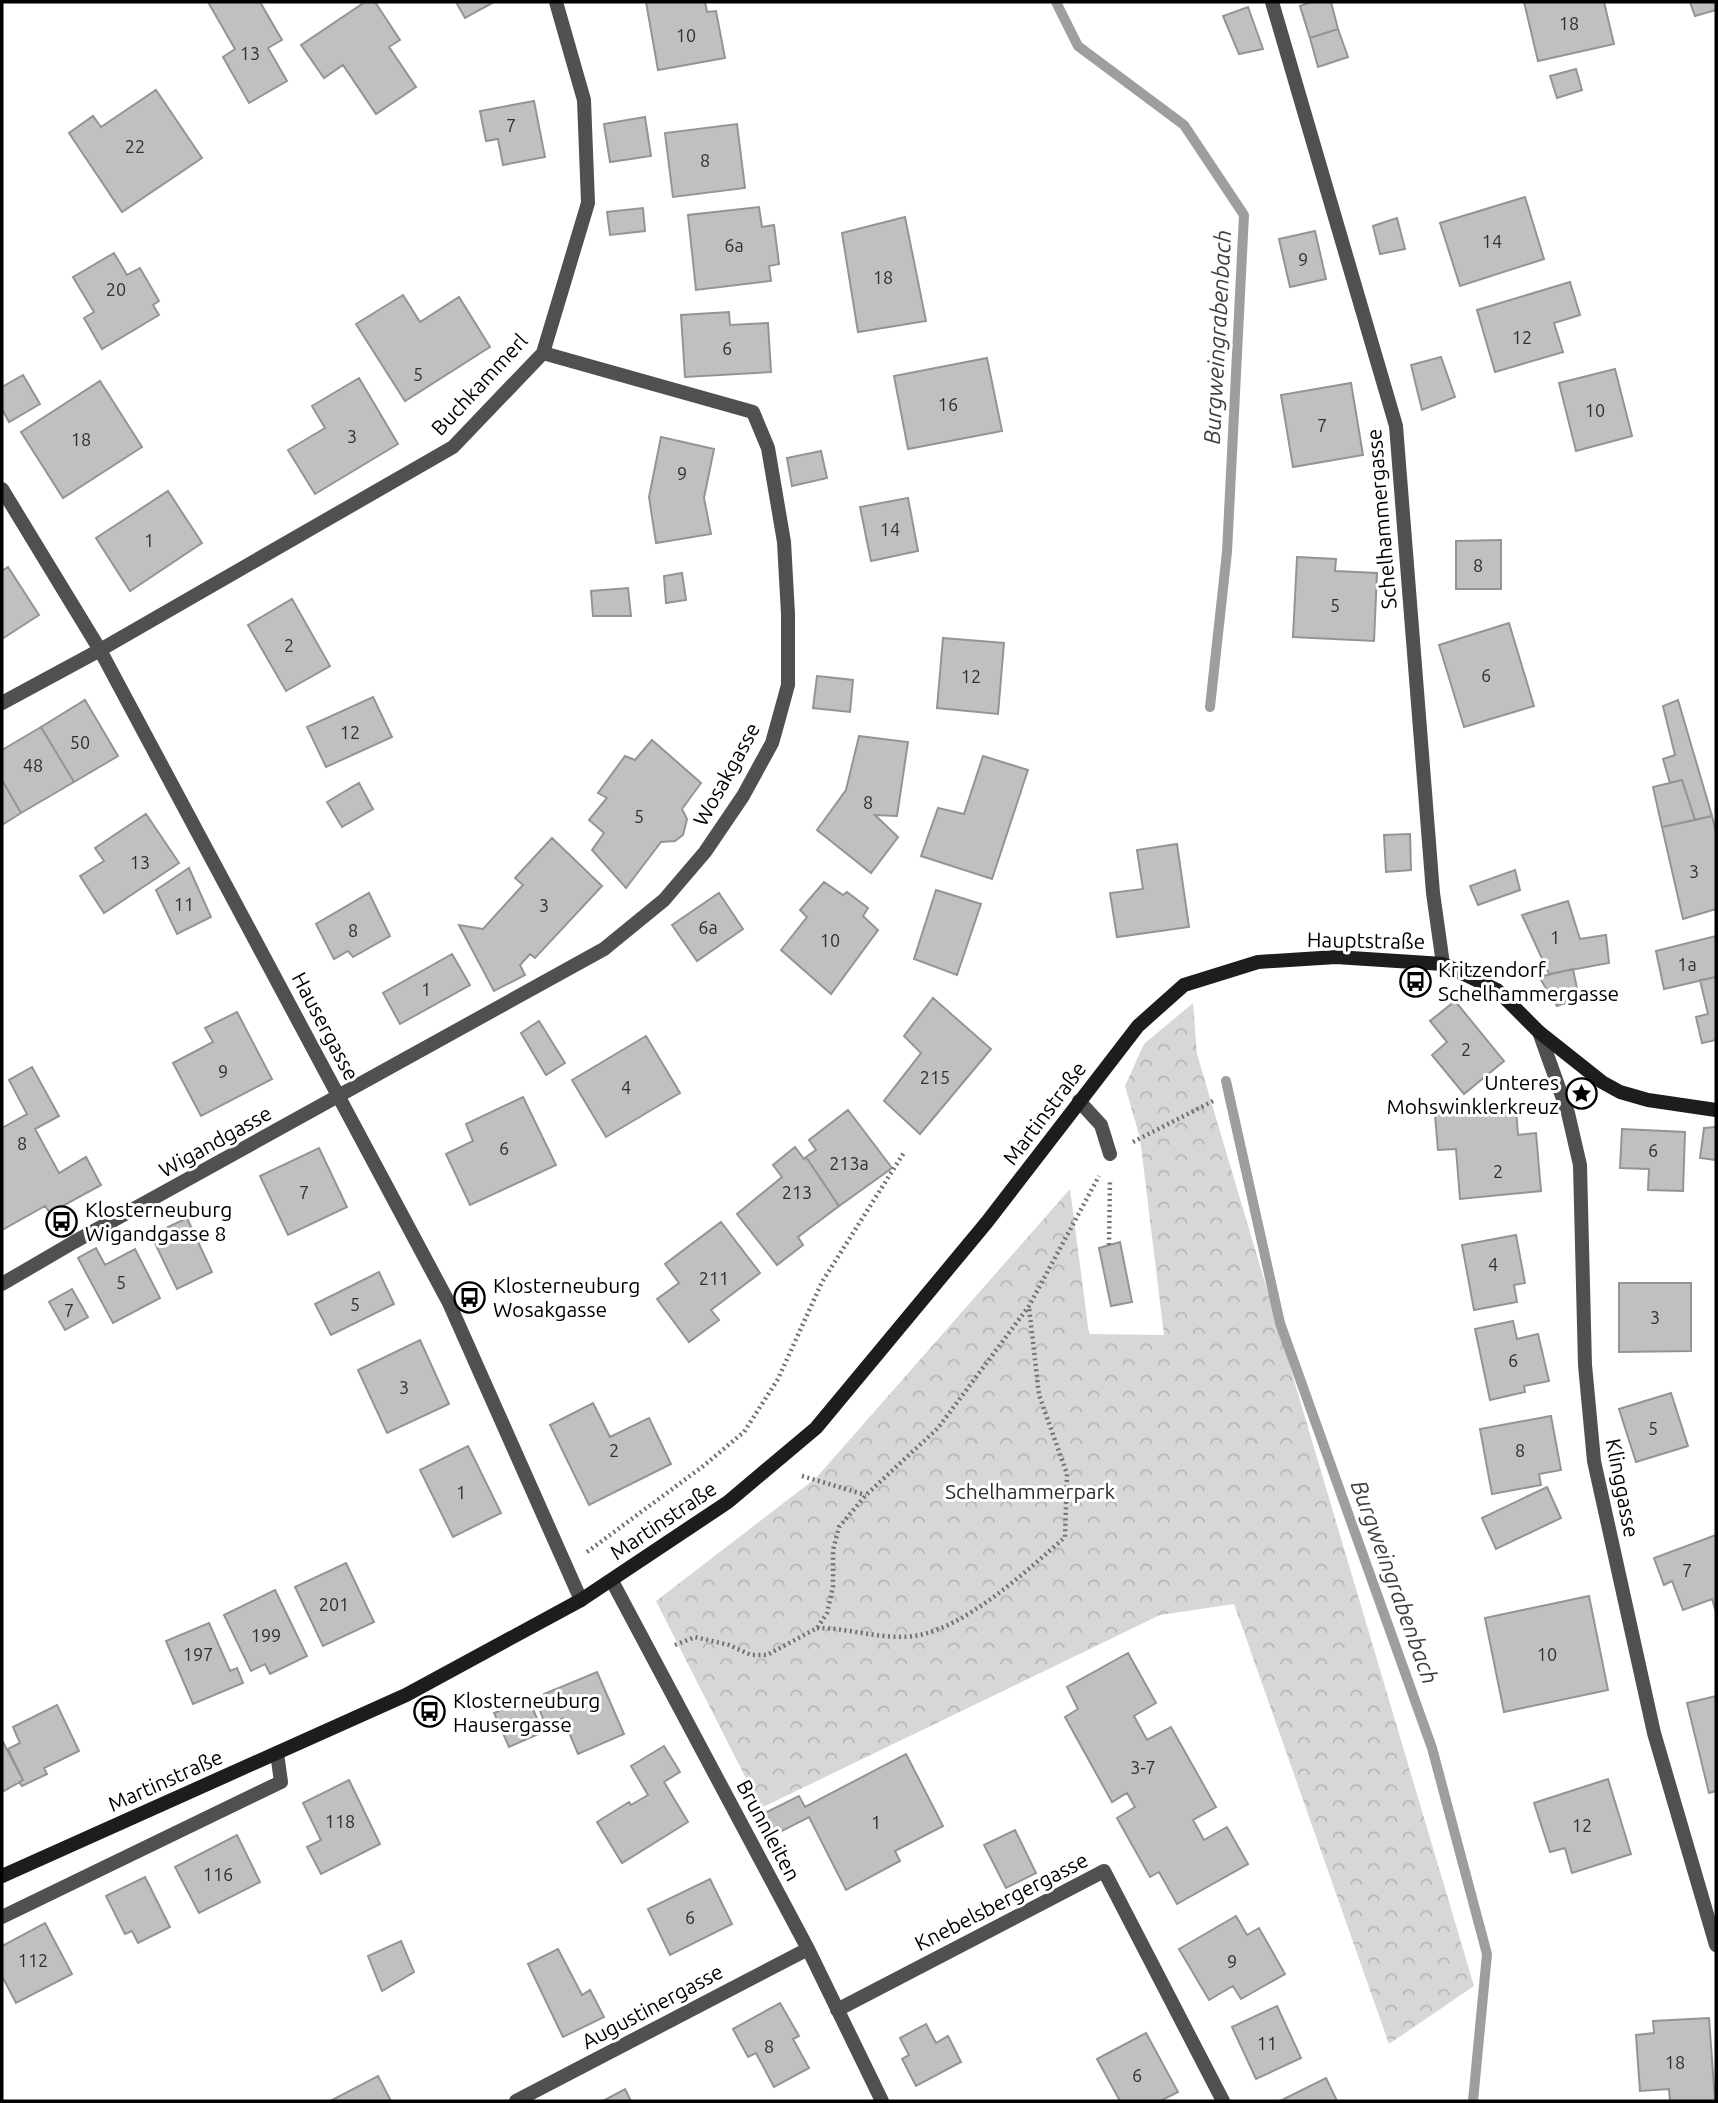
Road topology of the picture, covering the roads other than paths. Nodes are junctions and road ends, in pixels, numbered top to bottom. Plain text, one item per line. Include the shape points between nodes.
1 (556, 2) edge
2 (1272, 2) edge
3 (543, 354) junction
4 (2, 489) edge
5 (100, 650) junction
6 (2, 703) edge
7 (1443, 964) junction
8 (1184, 985) joint
9 (1539, 1032) junction
10 (340, 1097) junction
11 (1080, 1101) junction
12 (1716, 1110) edge
13 (1110, 1154) road end
14 (2, 1284) edge
15 (612, 1581) junction
16 (582, 1600) junction
17 (277, 1753) junction
18 (2, 1876) edge
19 (2, 1917) edge
20 (1716, 1945) edge
21 (808, 1949) junction
22 (837, 2010) junction
23 (516, 2101) edge
24 (882, 2101) edge
25 (1223, 2101) edge

1 - 3 street, Buchkammerl via 584,100 588,203
2 - 7 street, Schelhammergasse via 1396,426 1433,893
3 - 5 street, Buchkammerl via 453,447
3 - 10 street, Wosakgasse via 753,412 768,448 784,542 788,685 772,743 743,796 705,852 664,900 604,950
4 - 5 street, Hausergasse
5 - 6 street, Buchkammerl
5 - 10 street, Hausergasse
7 - 8 main road, Hauptstraße via 1336,957 1258,962
7 - 9 main road, Hauptstraße via 1497,990
8 - 11 main road, Martinstraße via 1138,1026
9 - 12 main road, Hauptstraße via 1620,1092
9 - 20 street, Klinggasse via 1568,1113 1580,1165 1585,1365 1594,1461 1654,1733
10 - 14 street, Wigandgasse
10 - 16 street, Hausergasse via 449,1303
11 - 13 street via 1101,1125
11 - 15 main road, Martinstraße via 987,1222 816,1428 728,1502
15 - 16 main road, Martinstraße
15 - 21 street, Brunnleiten
16 - 17 main road, Martinstraße via 405,1695
17 - 18 main road, Martinstraße
17 - 19 street via 281,1782
21 - 22 street, Brunnleiten
21 - 23 street, Augustinergasse
22 - 24 street, Brunnleiten
22 - 25 street, Knebelsbergergasse via 1104,1871

